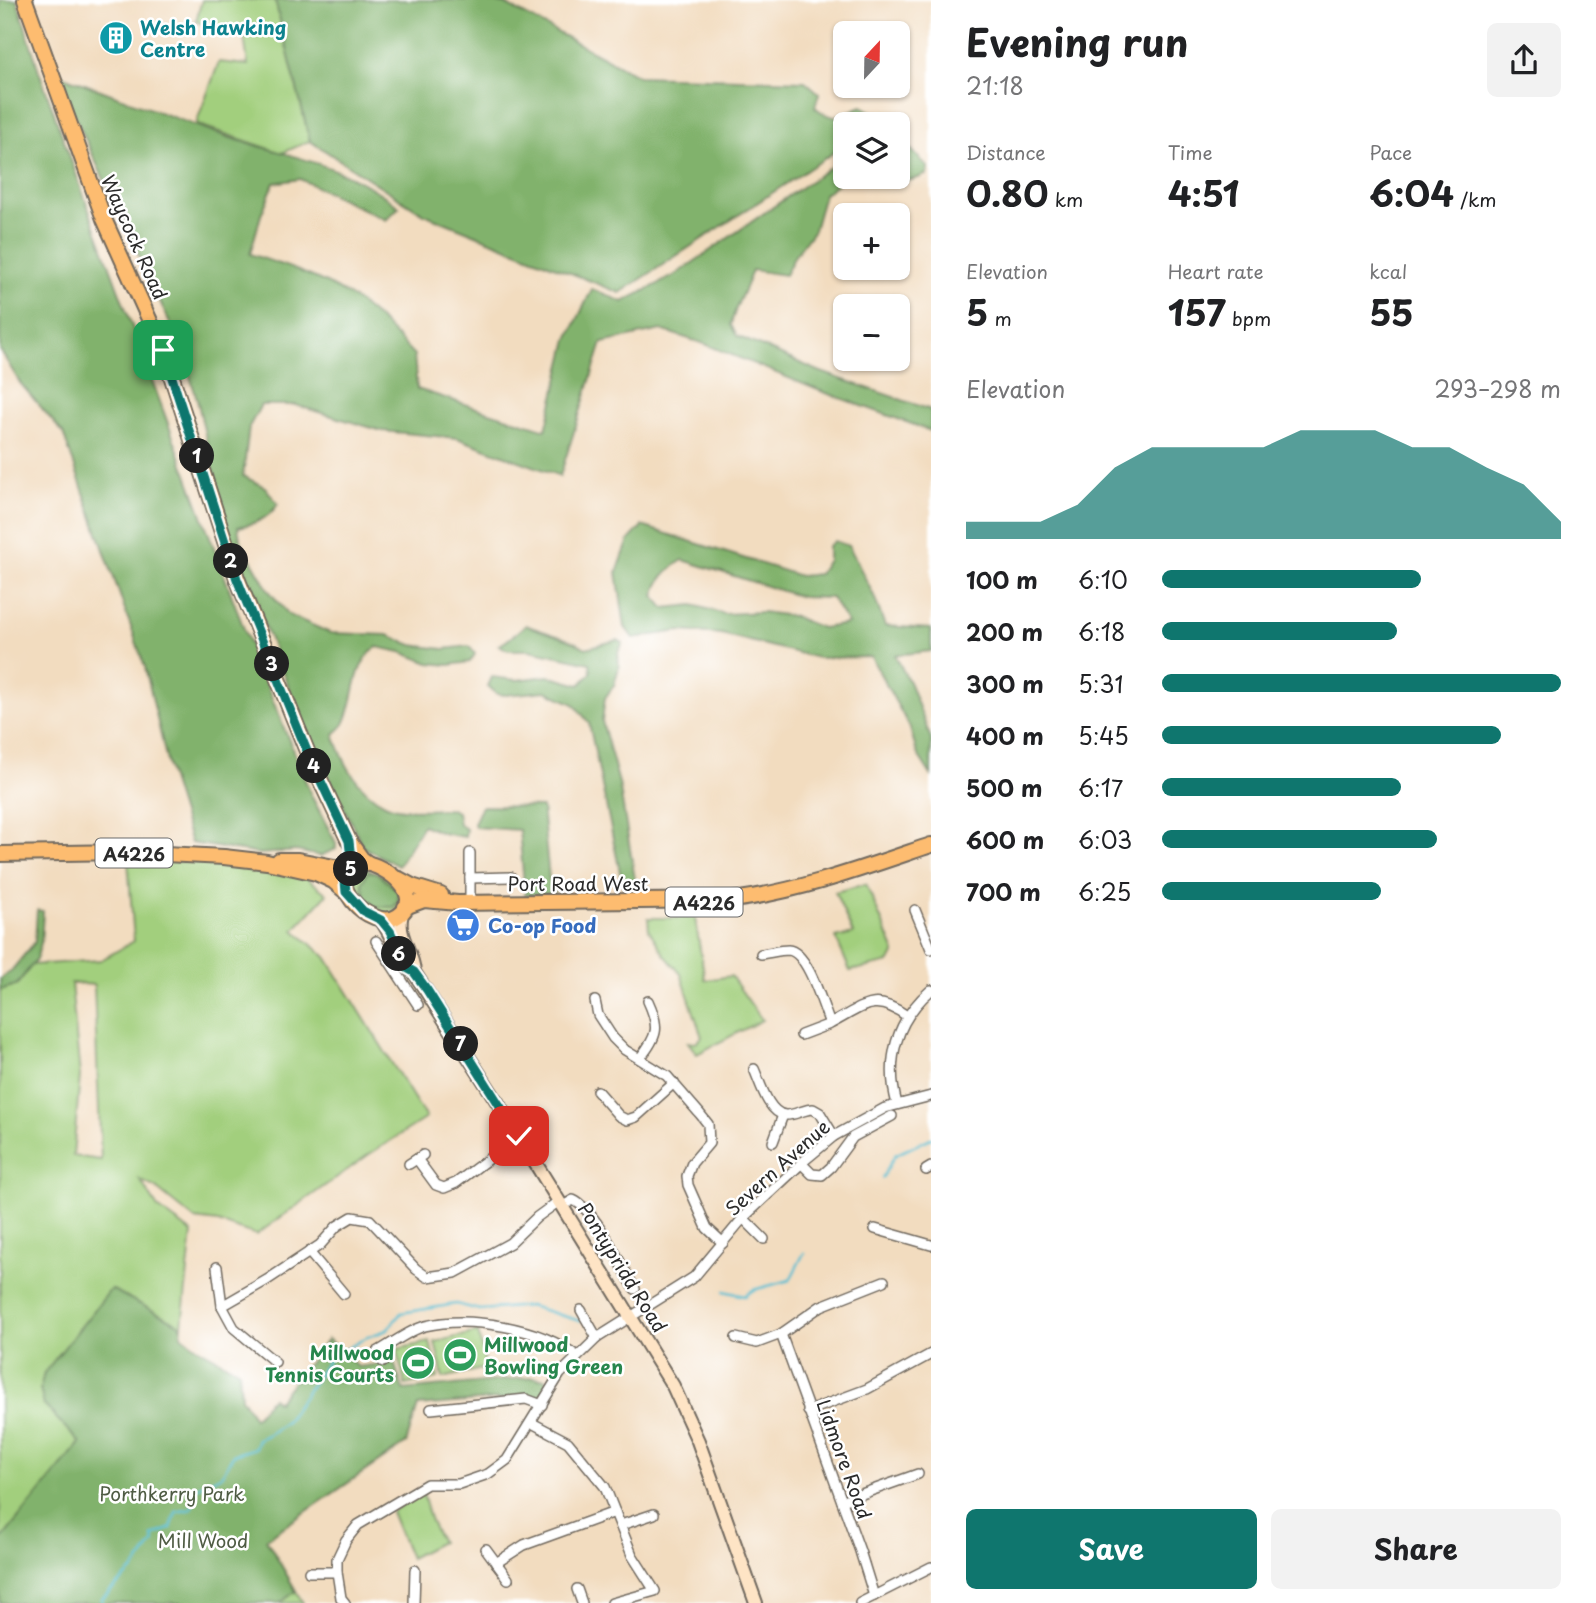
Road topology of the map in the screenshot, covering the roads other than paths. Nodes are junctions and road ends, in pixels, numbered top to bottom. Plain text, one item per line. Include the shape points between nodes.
1 (25, 0) edge
2 (349, 841) junction
3 (931, 845) edge
4 (470, 853) dead end
5 (0, 854) edge
6 (267, 862) junction
7 (369, 864) junction
8 (351, 869) junction
9 (394, 876) junction
10 (511, 877) dead end
11 (470, 878) junction
12 (346, 892) junction
13 (470, 902) junction
14 (404, 909) junction
15 (915, 910) dead end
16 (381, 920) junction
17 (373, 940) dead end
18 (931, 949) edge
19 (761, 954) dead end
20 (414, 972) junction
21 (427, 990) junction
22 (931, 990) edge
23 (595, 1001) dead end
24 (648, 1001) dead end
25 (907, 1016) junction
26 (830, 1024) junction
27 (801, 1035) dead end
28 (640, 1058) junction
29 (754, 1069) dead end
30 (674, 1083) junction
31 (597, 1091) dead end
32 (931, 1096) edge
33 (897, 1104) junction
34 (783, 1115) junction
35 (892, 1116) dead end
36 (519, 1136) junction
37 (834, 1136) junction
38 (774, 1142) dead end
39 (416, 1159) dead end
40 (801, 1163) junction
41 (561, 1203) junction
42 (743, 1218) junction
43 (875, 1229) dead end
44 (764, 1239) dead end
45 (723, 1243) junction
46 (931, 1245) edge
47 (309, 1252) junction
48 (218, 1267) dead end
49 (884, 1282) dead end
50 (635, 1289) dead end
51 (344, 1294) dead end
52 (222, 1306) junction
53 (581, 1310) dead end
54 (631, 1317) junction
55 (781, 1334) junction
56 (597, 1338) junction
57 (736, 1338) dead end
58 (931, 1354) edge
59 (577, 1356) junction
60 (275, 1362) dead end
61 (383, 1362) dead end
62 (542, 1405) junction
63 (431, 1409) dead end
64 (808, 1411) junction
65 (532, 1423) junction
66 (918, 1474) dead end
67 (842, 1501) junction
68 (615, 1512) junction
69 (654, 1514) dead end
70 (621, 1525) junction
71 (486, 1549) dead end
72 (496, 1563) junction
73 (931, 1567) edge
74 (415, 1570) dead end
75 (309, 1572) dead end
76 (337, 1572) junction
77 (508, 1579) dead end
78 (577, 1590) dead end
79 (874, 1596) junction
80 (345, 1603) edge
81 (414, 1603) edge
82 (582, 1603) edge
83 (612, 1603) edge
84 (756, 1603) edge
85 (860, 1603) edge

1 - 2 main road, Waycock Road via 104,219 163,350 237,579
2 - 7 main road, Waycock Road
2 - 8 main road, Waycock Road
3 - 13 main road, Port Road West / A4226 via 799,888 733,900
4 - 11 street
5 - 6 main road, A4226 via 126,852
6 - 8 main road, A4226 via 298,860
6 - 12 main road, A4226 via 316,873
7 - 8 main road
7 - 9 main road
8 - 12 main road
9 - 13 main road, Port Road West / A4226 via 425,891
9 - 14 main road via 405,889
10 - 11 street
11 - 13 street
12 - 16 main road via 363,911
13 - 14 main road, Port Road West / A4226 via 424,900
14 - 16 main road
14 - 20 main road, Pontypridd Road via 400,933
15 - 18 street
16 - 20 main road, Pontypridd Road via 407,968
17 - 21 street via 416,1001
19 - 26 street via 798,953
20 - 21 main road, Pontypridd Road
21 - 36 main road, Pontypridd Road
22 - 25 street
23 - 28 street via 598,1015 614,1038
24 - 28 street via 657,1020 653,1042
25 - 26 street via 880,1002
25 - 33 street via 891,1062
26 - 27 street
28 - 30 street
29 - 34 street via 770,1105
30 - 31 street via 636,1117 627,1119
30 - 45 street via 708,1124 709,1143 692,1163 688,1185 707,1228
32 - 33 street, Severn Avenue
33 - 37 street, Severn Avenue
34 - 37 street via 813,1109
34 - 38 street
35 - 40 street via 853,1137 822,1175 813,1174
36 - 39 street via 444,1188 436,1185
36 - 41 main road, Pontypridd Road
37 - 40 street, Severn Avenue
40 - 42 street, Severn Avenue
41 - 47 street via 537,1217 510,1243 455,1273 426,1277 370,1220 352,1217
41 - 50 street via 573,1200 583,1207
41 - 54 main road, Pontypridd Road
42 - 44 street
42 - 45 street, Severn Avenue
43 - 46 street
45 - 54 street, Severn Avenue via 694,1277
47 - 51 street
47 - 52 street
48 - 52 street
49 - 55 street via 821,1306
52 - 60 street via 234,1328
53 - 56 street
54 - 56 street, Severn Avenue
54 - 84 main road, Pontypridd Road via 691,1422
55 - 57 street via 757,1343
55 - 64 street, Lidmore Road
56 - 59 street, Severn Avenue
58 - 64 street via 867,1389
59 - 61 street via 523,1329 457,1321 423,1326 377,1352
59 - 62 street, Severn Avenue
62 - 63 street via 527,1399
62 - 65 street, Severn Avenue
64 - 67 street, Lidmore Road
65 - 68 street via 576,1449 605,1487
65 - 76 street, Severn Avenue via 508,1460 488,1474 459,1484 427,1484 358,1525 337,1559
66 - 67 street
67 - 79 street, Lidmore Road
68 - 70 street
68 - 72 street via 524,1545
69 - 70 street
70 - 83 street via 632,1555 655,1591
71 - 72 street
72 - 77 street
73 - 79 street
74 - 81 street
75 - 76 street
76 - 80 street
78 - 82 street
79 - 85 street

